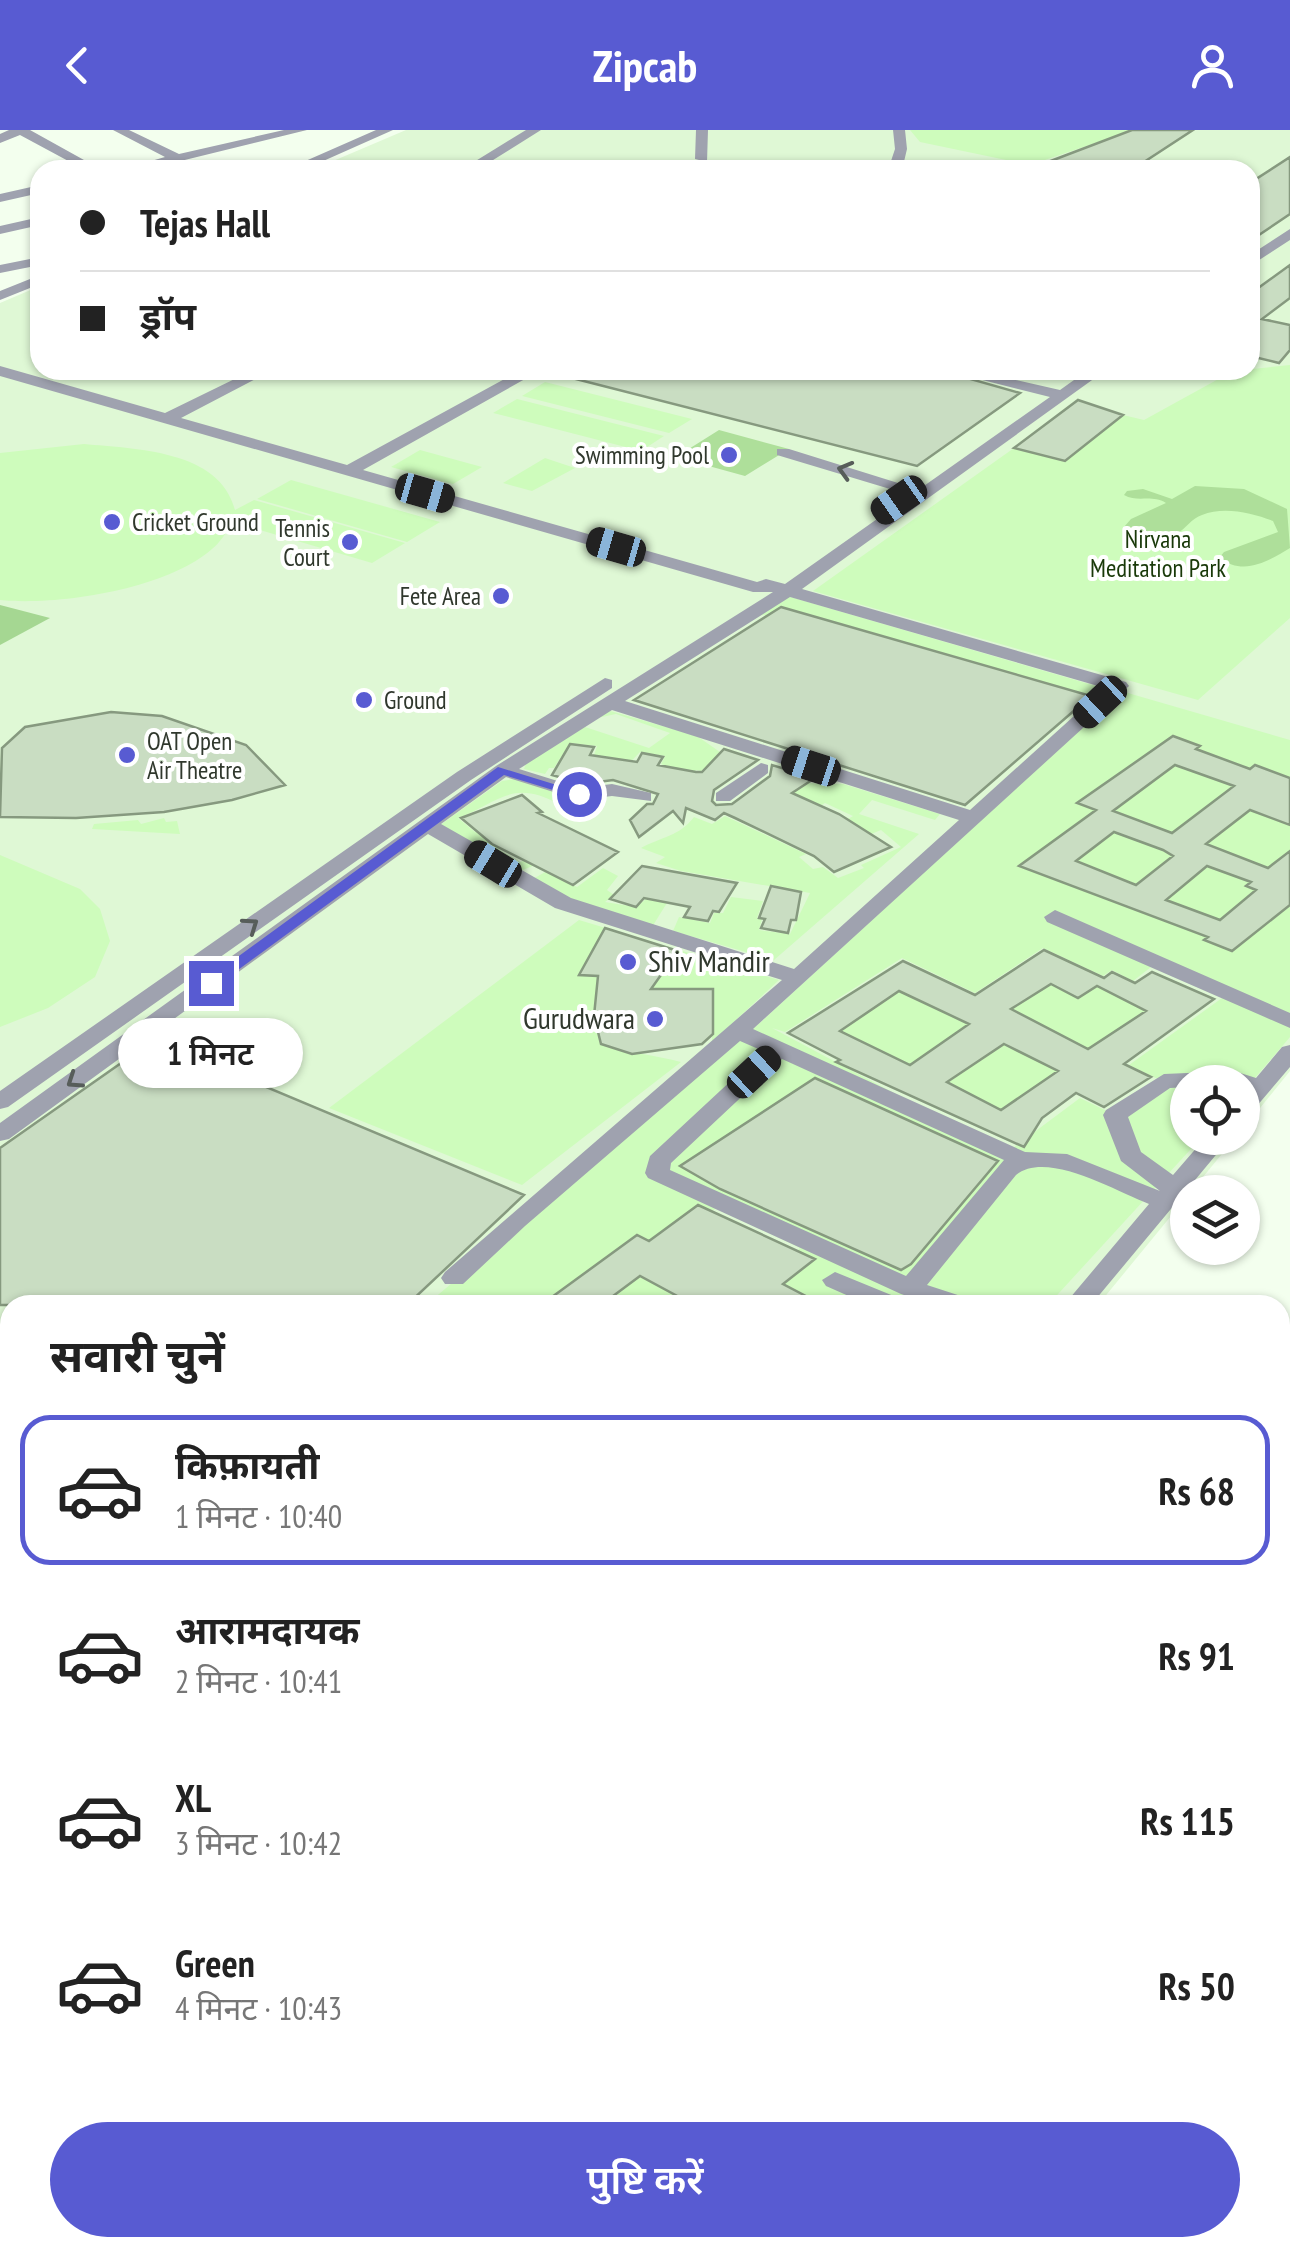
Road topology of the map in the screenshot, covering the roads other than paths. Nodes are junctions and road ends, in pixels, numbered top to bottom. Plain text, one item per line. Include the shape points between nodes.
1 (119, 130) edge
2 (222, 130) edge
3 (301, 130) edge
4 (387, 130) edge
5 (535, 130) edge
6 (702, 130) edge
7 (900, 130) edge
8 (0, 139) edge
9 (248, 142) junction
10 (176, 158) junction
11 (702, 159) dead end
12 (76, 160) edge
13 (168, 160) edge
14 (316, 160) edge
15 (485, 160) edge
16 (898, 160) edge
17 (0, 182) edge
18 (30, 191) edge
19 (18, 194) junction
20 (0, 198) edge
21 (30, 222) edge
22 (1283, 228) edge
23 (0, 230) edge
24 (1260, 248) edge
25 (30, 263) edge
26 (0, 269) edge
27 (30, 283) edge
28 (30, 293) edge
29 (0, 296) edge
30 (0, 306) edge
31 (0, 372) edge
32 (30, 380) junction
33 (246, 380) edge
34 (515, 380) edge
35 (995, 380) edge
36 (1067, 380) edge
37 (1072, 380) edge
38 (1079, 380) edge
39 (1054, 393) junction
40 (0, 394) edge
41 (164, 420) junction
42 (783, 452) dead end
43 (348, 471) junction
44 (906, 488) junction
45 (772, 587) junction
46 (607, 702) junction
47 (713, 736) junction
48 (761, 769) junction
49 (502, 770) junction
50 (846, 777) junction
51 (644, 797) dead end
52 (723, 797) dead end
53 (975, 818) junction
54 (426, 824) junction
55 (390, 840) junction
56 (1055, 917) dead end
57 (798, 978) junction
58 (1290, 1021) edge
59 (738, 1031) junction
60 (778, 1050) junction
61 (1290, 1052) edge
62 (1261, 1088) joint
63 (0, 1102) edge
64 (0, 1134) edge
65 (1203, 1155) edge
66 (1020, 1160) junction
67 (1168, 1195) junction
68 (454, 1278) dead end
69 (835, 1280) dead end
70 (897, 1295) edge
71 (899, 1295) edge
72 (902, 1295) edge
73 (1085, 1295) edge

1 - 10 street
2 - 9 street
3 - 9 street
4 - 14 street
5 - 15 street
6 - 11 street
7 - 16 street
8 - 12 street via 20,130
9 - 10 street
10 - 13 street
17 - 19 street
18 - 19 street
19 - 20 street
21 - 23 street
22 - 24 street
25 - 26 street
27 - 29 street
28 - 30 street
31 - 32 street
32 - 40 street
32 - 41 street
33 - 41 street
34 - 43 street
35 - 39 street
36 - 39 street
37 - 39 street
38 - 39 street
39 - 44 street
39 - 45 street
41 - 43 street
44 -> 42 street
43 - 45 street
44 - 45 street
45 - 46 street
45 - 53 street via 1119,686
45 - 55 street via 545,722
46 - 47 street
46 - 49 street
47 - 48 street via 734,758
47 - 50 street
48 - 50 street
48 - 52 street
49 - 51 street via 579,794 612,790
49 - 54 street
50 - 53 street
53 - 57 street
54 - 55 street
54 - 57 street via 562,903
63 -> 55 street
55 -> 64 street
56 - 58 street
57 - 59 street
59 - 60 street
59 - 68 street
60 - 66 street
60 - 71 street via 659,1161 657,1173
61 - 62 street
62 - 67 street via 1234,1078 1164,1082 1115,1115 1130,1156
65 - 67 street
66 - 67 street via 1058,1159
66 - 72 street
67 - 73 street
69 - 70 street

